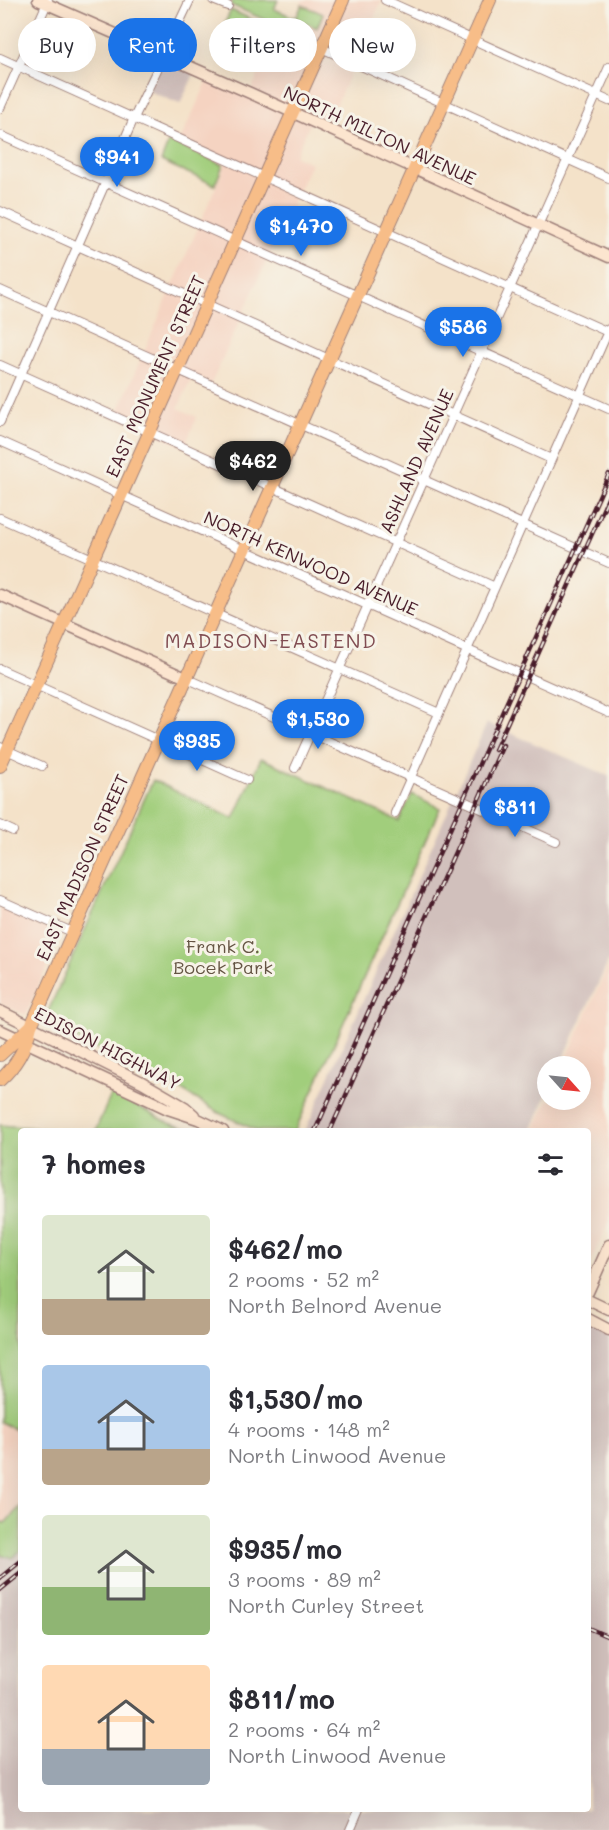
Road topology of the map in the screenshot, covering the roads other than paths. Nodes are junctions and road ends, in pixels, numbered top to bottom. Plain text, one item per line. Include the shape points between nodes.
1 (190, 0) edge
2 (213, 0) edge
3 (343, 0) edge
4 (385, 0) edge
5 (490, 0) edge
6 (44, 1) edge
7 (228, 6) dead end
8 (37, 18) edge
9 (181, 18) edge
10 (108, 30) edge
11 (472, 39) junction
12 (317, 45) edge
13 (322, 47) junction
14 (0, 58) edge
15 (18, 66) edge
16 (609, 67) edge
17 (18, 68) edge
18 (197, 70) edge
19 (32, 72) edge
20 (155, 72) edge
21 (596, 95) junction
22 (609, 101) edge
23 (444, 103) junction
24 (0, 108) edge
25 (293, 113) junction
26 (134, 118) junction
27 (0, 135) edge
28 (567, 160) junction
29 (414, 169) junction
30 (263, 177) junction
31 (609, 178) edge
32 (106, 183) junction
33 (0, 211) edge
34 (538, 225) junction
35 (386, 232) junction
36 (235, 241) junction
37 (78, 246) junction
38 (609, 257) edge
39 (510, 288) junction
40 (0, 290) edge
41 (358, 296) junction
42 (207, 304) junction
43 (50, 312) junction
44 (608, 330) edge
45 (481, 352) junction
46 (329, 359) junction
47 (0, 365) edge
48 (178, 369) junction
49 (21, 374) junction
50 (579, 396) junction
51 (609, 410) edge
52 (453, 414) junction
53 (0, 422) edge
54 (300, 424) junction
55 (150, 431) junction
56 (0, 441) edge
57 (551, 459) junction
58 (424, 480) junction
59 (272, 487) junction
60 (121, 495) junction
61 (0, 518) edge
62 (523, 524) junction
63 (396, 542) junction
64 (244, 550) junction
65 (93, 559) junction
66 (609, 563) edge
67 (495, 586) junction
68 (0, 595) edge
69 (368, 605) junction
70 (215, 613) junction
71 (64, 624) junction
72 (467, 650) junction
73 (0, 669) edge
74 (339, 669) junction
75 (186, 678) junction
76 (36, 686) junction
77 (439, 713) junction
78 (609, 713) edge
79 (311, 733) junction
80 (158, 740) junction
81 (4, 749) edge
82 (0, 766) edge
83 (42, 766) dead end
84 (295, 768) dead end
85 (410, 777) junction
86 (247, 780) dead end
87 (395, 813) dead end
88 (0, 825) edge
89 (13, 831) dead end
90 (556, 842) dead end
91 (0, 900) edge
92 (72, 932) junction
93 (0, 1011) edge
94 (31, 1026) junction
95 (0, 1030) edge
96 (23, 1040) junction
97 (0, 1055) edge
98 (0, 1080) edge
99 (198, 1119) junction
100 (216, 1128) edge
101 (609, 1245) edge
102 (591, 1285) edge
103 (591, 1301) edge
104 (609, 1310) edge
105 (591, 1321) edge
106 (609, 1330) edge
107 (358, 1812) edge
108 (350, 1830) edge

1 - 9 street
2 - 7 street
3 - 13 main road, EAST MONUMENT STREET
4 - 11 street
5 - 11 main road, EAST MADISON STREET
6 - 8 street
6 - 10 street, NORTH MILTON AVENUE
11 - 21 street
11 - 23 main road, EAST MADISON STREET
12 - 13 street
13 - 23 street
13 - 25 main road, EAST MONUMENT STREET
14 - 15 street
16 - 21 street, ASHLAND AVENUE
17 - 24 street
18 - 25 street, NORTH MILTON AVENUE
19 - 26 street
20 - 26 street
21 - 22 street
21 - 28 street, ASHLAND AVENUE
23 - 28 street
23 - 29 main road, EAST MADISON STREET
25 - 29 street, NORTH MILTON AVENUE
25 - 30 main road, EAST MONUMENT STREET
26 - 30 street
26 - 32 street
27 - 32 street
28 - 31 street
28 - 34 street, ASHLAND AVENUE
29 - 34 street, NORTH MILTON AVENUE
29 - 35 main road, EAST MADISON STREET
30 - 35 street
30 - 36 main road, EAST MONUMENT STREET
32 - 36 street
32 - 37 street
33 - 37 street
34 - 38 street, NORTH MILTON AVENUE
34 - 39 street, ASHLAND AVENUE
35 - 39 street
35 - 41 main road, EAST MADISON STREET
36 - 41 street
36 - 42 main road, EAST MONUMENT STREET
37 - 42 street
37 - 43 street
39 - 44 street
39 - 45 street, ASHLAND AVENUE
40 - 43 street
41 - 45 street
41 - 46 main road, EAST MADISON STREET
42 - 46 street
42 - 48 main road, EAST MONUMENT STREET
43 - 48 street
43 - 49 street
44 - 50 street
45 - 50 street
45 - 52 street, ASHLAND AVENUE
46 - 52 street
46 - 54 main road, EAST MADISON STREET
47 - 49 street
48 - 54 street
48 - 55 main road, EAST MONUMENT STREET
49 - 53 street
49 - 55 street
50 - 51 street
50 - 57 street
52 - 57 street
52 - 58 street, ASHLAND AVENUE
54 - 58 street
54 - 59 main road, EAST MADISON STREET
55 - 59 street
55 - 60 main road, EAST MONUMENT STREET
56 - 60 street, NORTH KENWOOD AVENUE
57 - 62 street
58 - 62 street
58 - 63 street, ASHLAND AVENUE
59 - 63 street
59 - 64 main road, EAST MADISON STREET
60 - 64 street, NORTH KENWOOD AVENUE
60 - 65 main road, EAST MONUMENT STREET
61 - 65 street
62 - 66 street
62 - 67 street
63 - 67 street
63 - 69 street, ASHLAND AVENUE
64 - 69 street, NORTH KENWOOD AVENUE
64 - 70 main road, EAST MADISON STREET
65 - 70 street
65 - 71 main road, EAST MONUMENT STREET
67 - 72 street
68 - 71 street
69 - 72 street, NORTH KENWOOD AVENUE
69 - 74 street, ASHLAND AVENUE
70 - 74 street
70 - 75 main road, EAST MADISON STREET
71 - 75 street
71 - 76 main road, EAST MONUMENT STREET
72 - 77 street
72 - 78 street, NORTH KENWOOD AVENUE
73 - 76 street
74 - 77 street
74 - 79 street, ASHLAND AVENUE
75 - 79 street
75 - 80 main road, EAST MADISON STREET
76 - 80 street
76 - 81 main road, EAST MONUMENT STREET
77 - 85 street
79 - 84 street, ASHLAND AVENUE
79 - 85 street
80 - 86 street
80 - 92 main road, EAST MADISON STREET
81 - 82 main road, EAST MONUMENT STREET
81 - 83 street
85 - 87 street
85 - 90 street
88 - 89 street
91 - 92 street
92 - 94 main road, EAST MADISON STREET
93 - 94 street, EDISON HIGHWAY
94 - 96 main road, EAST MADISON STREET
94 - 99 street, EDISON HIGHWAY via 142,1082
95 - 96 street, EDISON HIGHWAY
96 - 97 main road
96 - 98 main road, EAST MADISON STREET via 11,1069
96 - 99 street, EDISON HIGHWAY via 168,1109
99 - 100 street, EDISON HIGHWAY
101 - 102 street
103 - 104 street
105 - 106 street
107 - 108 street

